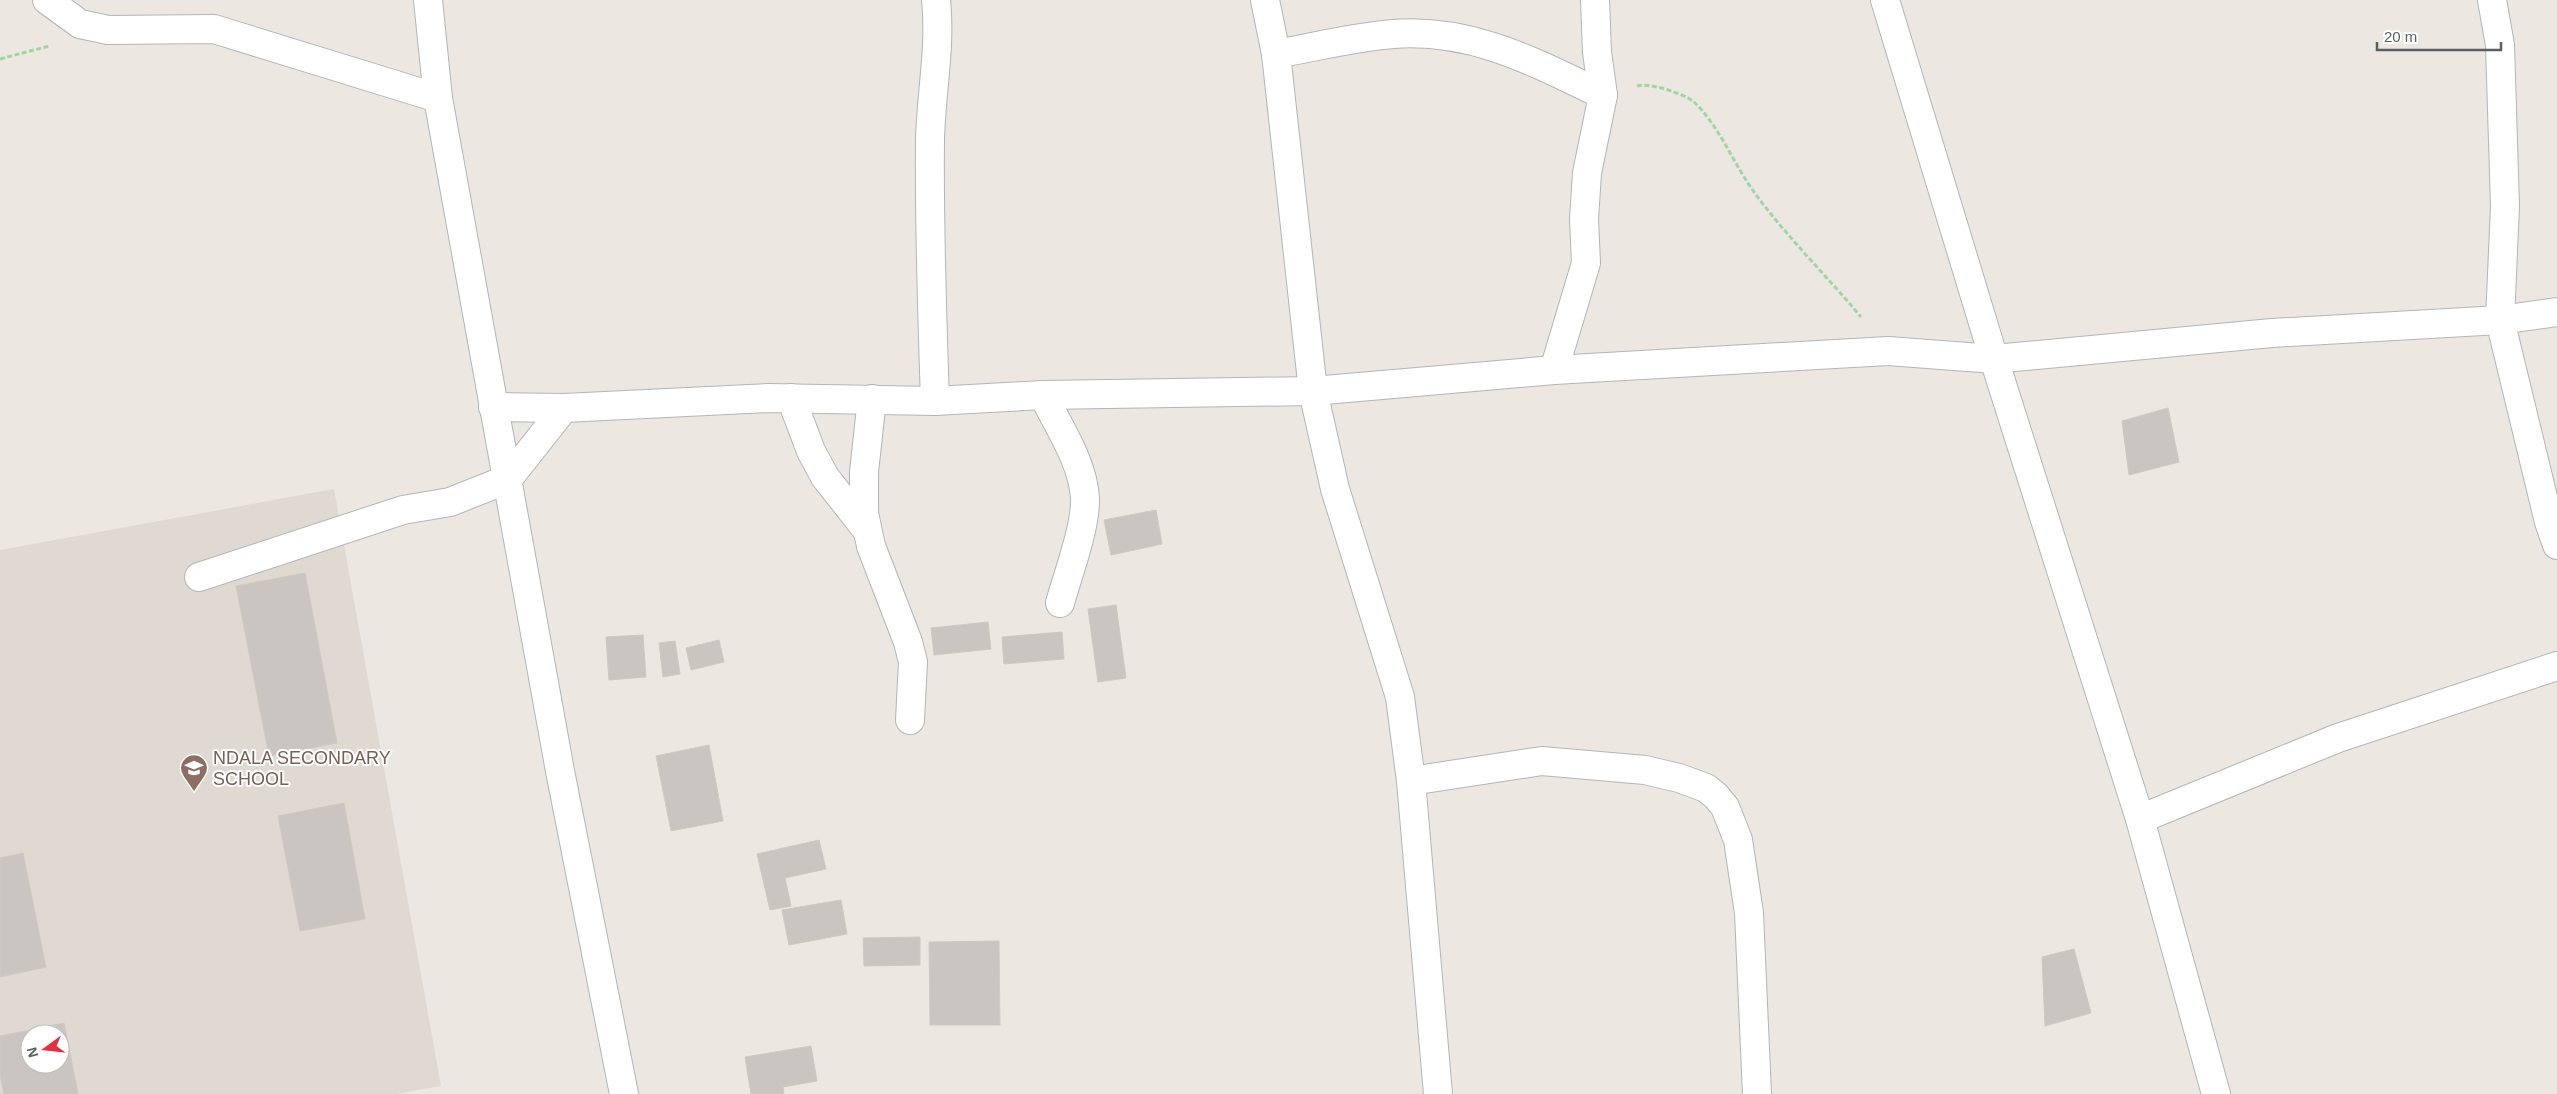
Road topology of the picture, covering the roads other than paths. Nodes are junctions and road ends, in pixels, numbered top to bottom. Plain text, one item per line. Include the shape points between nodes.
1 (47, 0) edge
2 (428, 0) edge
3 (936, 0) edge
4 (1265, 0) edge
5 (1595, 0) edge
6 (1885, 0) edge
7 (2492, 0) edge
8 (1276, 54) junction
9 (1603, 95) junction
10 (438, 98) junction
11 (2557, 312) edge
12 (2500, 320) junction
13 (1994, 359) junction
14 (1554, 370) junction
15 (1313, 391) junction
16 (1043, 395) junction
17 (791, 398) junction
18 (872, 399) junction
19 (935, 401) junction
20 (493, 407) junction
21 (564, 408) junction
22 (508, 479) junction
23 (866, 529) junction
24 (2557, 545) edge
25 (199, 577) dead end
26 (1060, 603) dead end
27 (2557, 666) edge
28 (910, 720) dead end
29 (1411, 780) junction
30 (2140, 819) junction
31 (624, 1094) edge
32 (1438, 1094) edge
33 (1757, 1094) edge
34 (2216, 1094) edge

1 - 10 street via 80,24 108,30 214,29
2 - 10 street
3 - 19 street via 938,23 930,137 929,234
4 - 8 street
5 - 9 street
6 - 13 street
7 - 12 street via 2500,45 2505,206
8 - 9 street via 1393,34 1443,35 1517,54
8 - 15 street
9 - 14 street via 1587,173 1586,263
10 - 20 street
11 - 12 street
12 - 13 street via 2272,333
12 - 24 street
13 - 14 street via 1888,351
13 - 30 street
14 - 15 street
15 - 16 street
15 - 29 street via 1335,489 1400,697
16 - 19 street
16 - 26 street via 1076,463 1085,498 1084,514
17 - 18 street
17 - 21 street
17 - 23 street via 811,451 825,477
18 - 19 street
18 - 23 street via 863,496
20 - 21 street
20 - 22 street
21 - 22 street
22 - 25 street via 450,502 403,510
22 - 31 street via 560,771
23 - 28 street via 913,662
27 - 30 street via 2338,738
29 - 32 street
29 - 33 street via 1542,761 1662,774 1706,788 1716,796 1725,807 1738,840 1749,914
30 - 34 street

